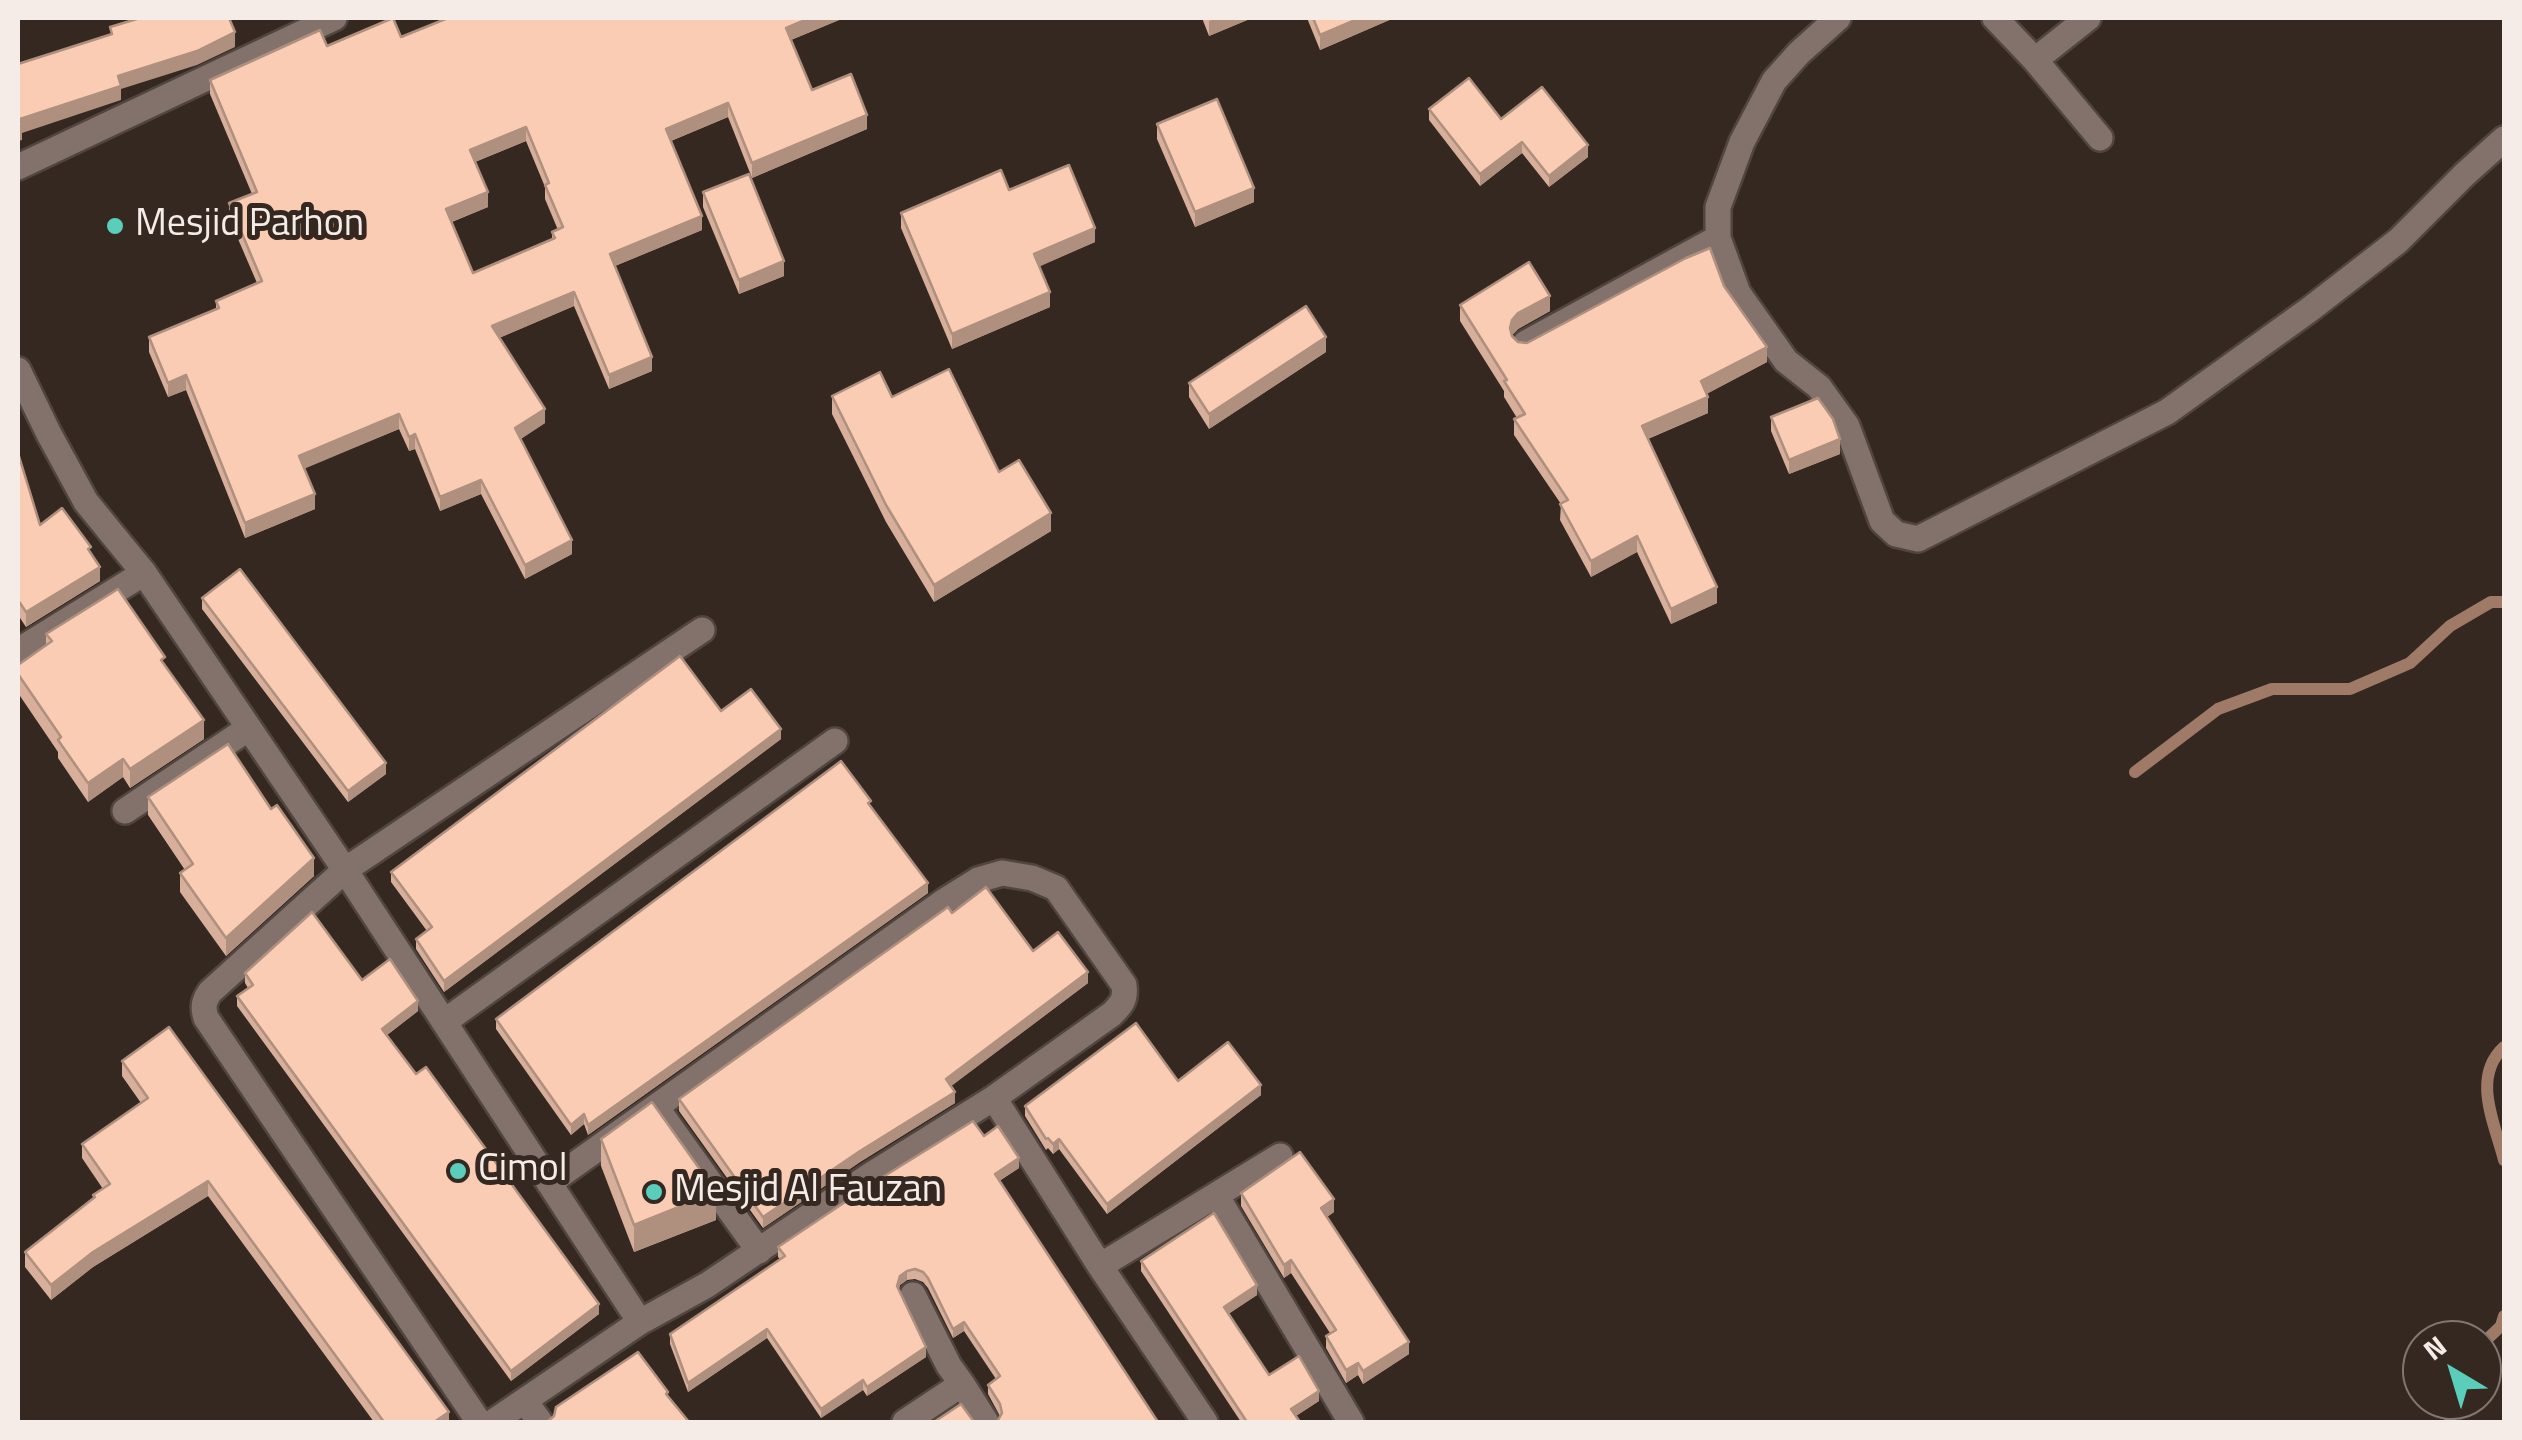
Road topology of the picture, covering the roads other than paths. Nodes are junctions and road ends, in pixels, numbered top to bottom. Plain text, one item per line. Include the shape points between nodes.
1 (334, 18) edge
2 (1838, 18) edge
3 (1995, 18) edge
4 (2088, 18) edge
5 (2035, 60) junction
6 (2100, 138) dead end
7 (2504, 140) edge
8 (18, 167) edge
9 (1718, 238) junction
10 (1526, 344) edge
11 (18, 370) edge
12 (144, 573) junction
13 (702, 630) dead end
14 (18, 652) edge
15 (249, 728) junction
16 (835, 740) dead end
17 (125, 811) dead end
18 (345, 870) junction
19 (444, 1022) junction
20 (994, 1098) junction
21 (656, 1107) junction
22 (1280, 1156) dead end
23 (549, 1183) junction
24 (1216, 1195) junction
25 (759, 1250) junction
26 (1100, 1266) junction
27 (913, 1295) dead end
28 (640, 1322) junction
29 (962, 1384) junction
30 (532, 1412) edge
31 (479, 1422) edge
32 (493, 1422) edge
33 (905, 1422) edge
34 (986, 1422) edge
35 (1205, 1422) edge
36 (1351, 1422) edge

1 - 8 street
2 - 9 street via 1774,81 1718,206
3 - 5 street
4 - 5 street
5 - 6 street
7 - 9 street via 2398,242 2167,412 1918,539 1896,534 1882,521 1847,426 1819,387 1786,361 1738,293
9 - 10 street
11 - 12 street via 86,502
12 - 14 street
12 - 15 street
13 - 18 street
15 - 17 street
15 - 18 street
16 - 19 street
18 - 19 street
18 - 31 street via 210,992 203,1009
19 - 23 street
20 - 21 street via 1112,1014 1125,995 1056,888 1002,874 946,900
20 - 25 street
20 - 26 street
21 - 23 street
21 - 25 street
22 - 24 street
23 - 28 street
24 - 26 street
24 - 36 street
25 - 28 street
26 - 35 street
27 - 29 street
28 - 30 street
29 - 33 street
29 - 34 street
30 - 32 street

